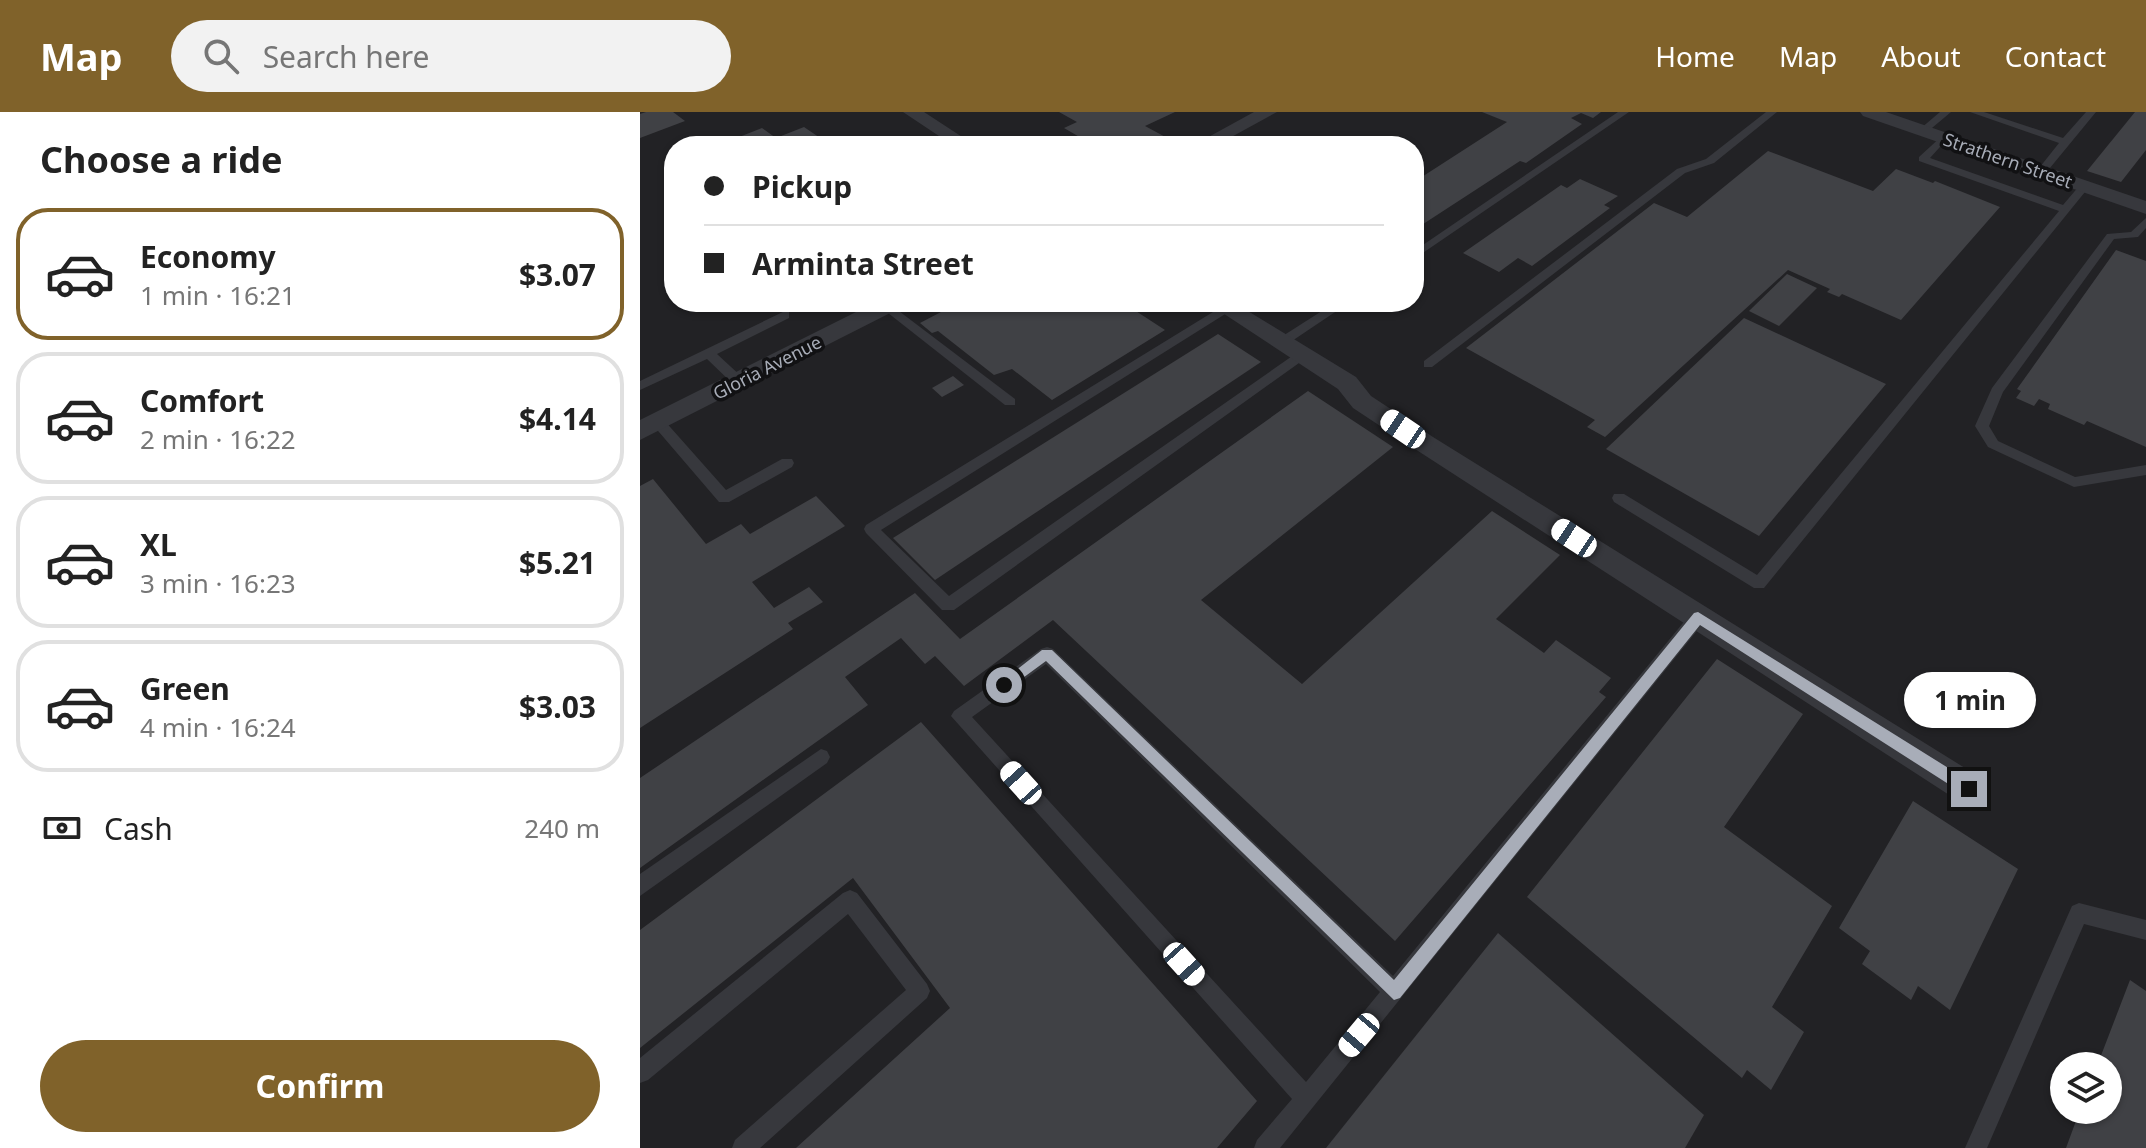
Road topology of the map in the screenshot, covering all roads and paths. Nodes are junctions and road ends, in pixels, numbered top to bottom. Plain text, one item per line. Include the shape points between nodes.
1 (912, 112) edge
2 (1268, 112) edge
3 (1624, 112) edge
4 (1772, 112) edge
5 (1869, 112) edge
6 (1946, 112) edge
7 (1975, 112) edge
8 (2091, 112) edge
9 (1923, 131) junction
10 (951, 136) edge
11 (1221, 136) edge
12 (1943, 138) junction
13 (2065, 142) junction
14 (2041, 172) junction
15 (2084, 187) junction
16 (2146, 208) edge
17 (2066, 210) junction
18 (2146, 221) edge
19 (2140, 238) edge
20 (1424, 249) edge
21 (874, 312) edge
22 (900, 312) edge
23 (1211, 312) edge
24 (1233, 312) edge
25 (1333, 312) edge
26 (785, 315) dead end
27 (1292, 348) junction
28 (708, 353) junction
29 (1428, 364) dead end
30 (738, 381) junction
31 (640, 386) edge
32 (1010, 402) dead end
33 (649, 426) edge
34 (787, 463) dead end
35 (2146, 470) edge
36 (1619, 498) dead end
37 (1698, 617) junction
38 (821, 757) dead end
39 (1969, 789) dead end
40 (640, 886) edge
41 (2146, 930) edge
42 (1394, 992) junction
43 (640, 1072) edge
44 (1306, 1099) junction
45 (743, 1148) edge
46 (1265, 1148) edge
47 (1976, 1148) edge

1 - 10 street
2 - 11 street
3 - 20 lane
4 - 29 lane via 1710,161 1681,171
5 - 9 street, Strathern Street
6 - 9 lane
7 - 13 lane
8 - 13 lane
9 - 12 street, Strathern Street
12 - 14 street, Strathern Street
12 - 17 lane via 1923,159
13 - 14 lane
14 - 15 street, Strathern Street
15 - 16 street, Strathern Street
15 - 17 lane
17 - 36 lane via 1759,584
18 - 19 lane
19 - 35 lane via 2111,236 1997,391 1982,426 1993,444 2074,482
21 - 30 street, Gloria Avenue
22 - 32 lane
23 - 27 lane via 871,529 948,605
24 - 27 street
25 - 27 lane
26 - 28 lane
27 - 37 street via 1347,383 1362,402
28 - 30 lane
28 - 31 lane
30 - 33 street, Gloria Avenue
33 - 34 lane via 724,498
37 - 39 street
37 - 42 lane
38 - 40 lane
41 - 47 lane via 2079,913
42 - 44 lane
42 - 44 lane via 1047,654 960,716
43 - 45 lane via 850,900 920,991
44 - 46 lane

